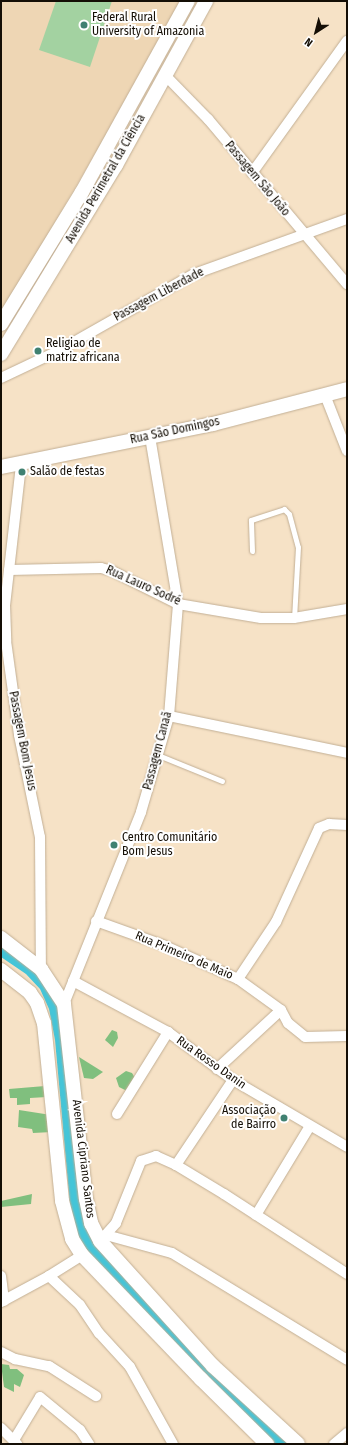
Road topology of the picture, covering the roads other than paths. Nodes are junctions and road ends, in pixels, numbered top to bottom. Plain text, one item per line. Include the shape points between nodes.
1 (188, 1) edge
2 (206, 1) edge
3 (347, 41) edge
4 (165, 75) junction
5 (252, 172) junction
6 (347, 219) edge
7 (305, 235) junction
8 (347, 284) edge
9 (1, 324) edge
10 (1, 354) edge
11 (1, 378) edge
12 (347, 389) edge
13 (324, 395) junction
14 (150, 436) junction
15 (347, 451) edge
16 (21, 464) junction
17 (1, 467) edge
18 (252, 551) dead end
19 (9, 570) junction
20 (178, 604) junction
21 (3, 605) edge
22 (347, 609) edge
23 (294, 618) junction
24 (169, 716) junction
25 (347, 753) edge
26 (158, 755) junction
27 (222, 781) dead end
28 (347, 825) edge
29 (96, 921) junction
30 (1, 938) edge
31 (42, 969) junction
32 (1, 970) edge
33 (238, 979) junction
34 (73, 981) junction
35 (64, 1004) junction
36 (281, 1010) junction
37 (168, 1032) junction
38 (347, 1036) edge
39 (217, 1069) junction
40 (233, 1080) junction
41 (117, 1114) dead end
42 (310, 1126) junction
43 (347, 1147) edge
44 (176, 1165) junction
45 (256, 1215) junction
46 (103, 1238) junction
47 (82, 1255) junction
48 (347, 1274) edge
49 (1, 1276) edge
50 (50, 1276) junction
51 (3, 1301) edge
52 (1, 1352) edge
53 (347, 1360) edge
54 (96, 1396) dead end
55 (1, 1428) edge
56 (347, 1433) edge
57 (16, 1442) edge
58 (89, 1444) edge
59 (173, 1444) edge
60 (267, 1444) edge
61 (298, 1444) edge
62 (334, 1444) edge

1 - 9 street, Avenida Perimetral da Ciência via 82,192
2 - 4 street, Avenida Perimetral da Ciência
3 - 5 street
4 - 5 street, Passagem São João via 208,119
4 - 10 street, Avenida Perimetral da Ciência via 112,172
5 - 7 street, Passagem São João
6 - 7 street, Passagem Liberdade
7 - 8 street, Passagem São João
7 - 11 street, Passagem Liberdade via 194,274 58,351
12 - 13 street, Rua São Domingos
13 - 14 street, Rua São Domingos via 213,424
13 - 15 street
14 - 16 street, Rua São Domingos
14 - 20 street, Passagem Canaã
16 - 17 street, Rua São Domingos
16 - 19 street, Passagem Bom Jesus
18 - 23 lane via 251,520 284,509 289,514 298,547
19 - 20 street, Rua Lauro Sodré via 101,568
19 - 21 street, Passagem Bom Jesus
20 - 23 street, Rua Lauro Sodré via 262,618
20 - 24 street, Passagem Canaã
21 - 31 street, Passagem Bom Jesus via 19,735 40,837
22 - 23 street, Rua Lauro Sodré
24 - 25 street
24 - 26 street, Passagem Canaã
26 - 27 lane
26 - 29 street, Passagem Canaã via 141,812
28 - 33 street via 329,824 319,828 276,922
29 - 33 street, Rua Primeiro de Maio via 163,946
29 - 34 street, Passagem Canaã
30 - 31 street, Avenida Cipriano Santos
31 - 35 street, Avenida Cipriano Santos
32 - 47 street, Avenida Cipriano Santos via 30,993 44,1023 62,1201 72,1239
33 - 36 street, Rua Primeiro de Maio
34 - 35 street, Passagem Canaã
34 - 37 street, Rua Rosso Danin
35 - 46 street, Avenida Cipriano Santos via 86,1199 91,1223
36 - 38 street, Rua Primeiro de Maio via 288,1024 304,1037
36 - 39 street
37 - 39 street, Rua Rosso Danin
37 - 41 street
39 - 40 street, Rua Rosso Danin
40 - 42 street, Rua Rosso Danin
40 - 44 street
42 - 43 street, Rua Rosso Danin
42 - 45 street
44 - 45 street
44 - 46 street via 156,1156 141,1162 116,1223
45 - 48 street
46 - 53 street via 172,1253
46 - 61 street, Avenida Cipriano Santos via 213,1366
47 - 50 street
47 - 60 street, Avenida Cipriano Santos
49 - 51 street
50 - 51 street
50 - 59 street via 80,1305 99,1333 130,1367
52 - 54 street via 15,1359 49,1366
55 - 57 street
56 - 62 street
57 - 58 street via 40,1397 80,1430

